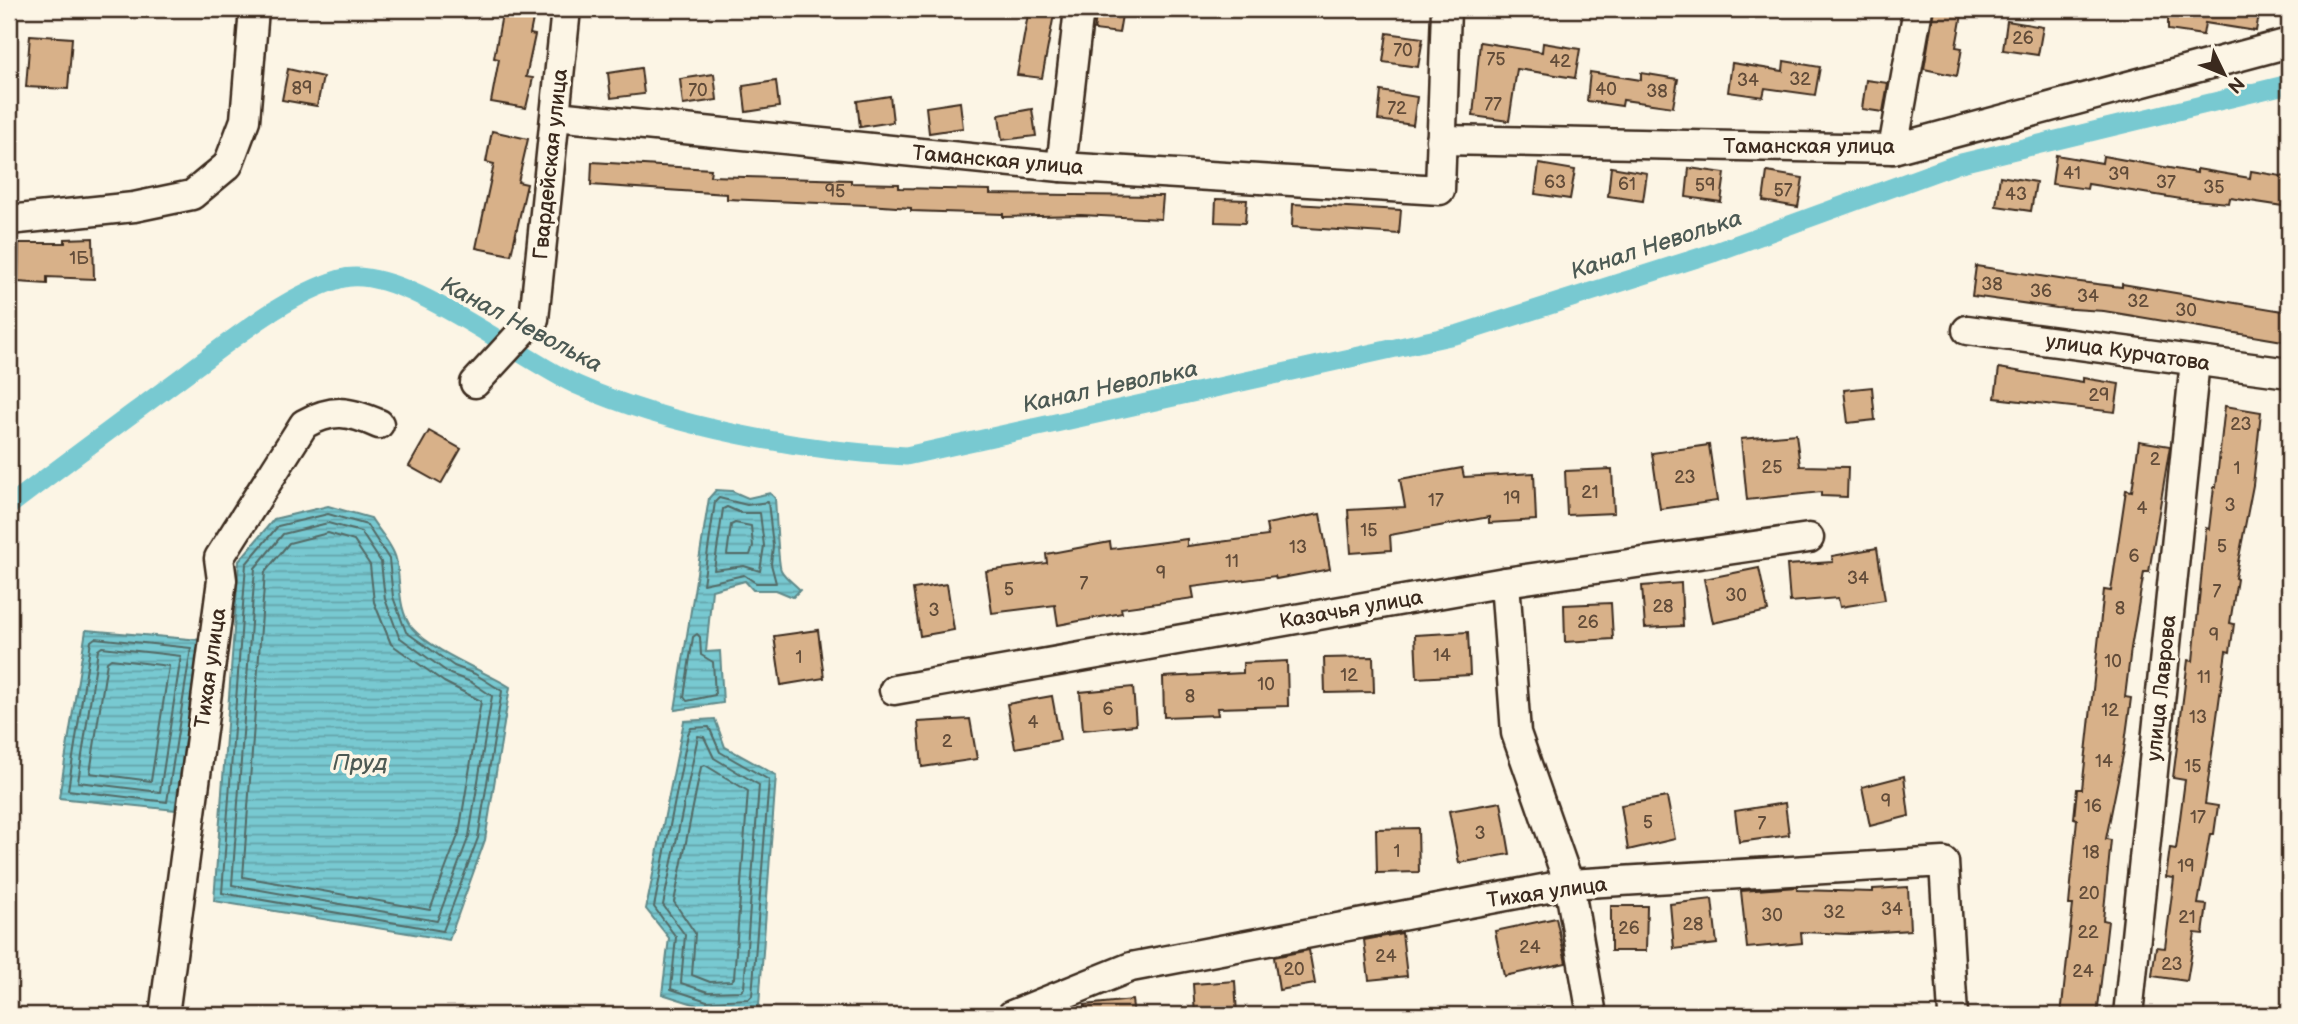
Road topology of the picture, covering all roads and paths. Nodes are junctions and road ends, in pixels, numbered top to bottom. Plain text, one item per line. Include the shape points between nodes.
1 (254, 9) edge
2 (566, 9) edge
3 (1079, 9) edge
4 (1446, 9) edge
5 (1918, 9) edge
6 (2289, 43) edge
7 (556, 116) junction
8 (1441, 140) junction
9 (1894, 149) junction
10 (1061, 167) junction
11 (9, 220) edge
12 (1967, 330) dead end
13 (2195, 361) junction
14 (2289, 373) edge
15 (475, 383) dead end
16 (379, 424) dead end
17 (1809, 538) dead end
18 (1505, 582) junction
19 (894, 690) dead end
20 (1569, 884) junction
21 (164, 1015) edge
22 (1012, 1015) edge
23 (1592, 1015) edge
24 (1953, 1015) edge
25 (2127, 1015) edge

1 - 11 street via 245,120 228,165 192,195 134,207
2 - 7 street, Гвардейская улица
3 - 10 street
4 - 8 street
5 - 9 street
6 - 9 street, Таманская улица
7 - 10 street, Таманская улица
7 - 15 street, Гвардейская улица via 526,327
8 - 9 street, Таманская улица
8 - 10 street, Таманская улица via 1440,190
12 - 13 street, улица Курчатова
13 - 14 street, улица Курчатова
13 - 25 street, улица Лаврова
16 - 21 street, Тихая улица via 339,411 304,424 219,558 222,580
17 - 18 street, Казачья улица
18 - 19 street, Казачья улица
18 - 20 street via 1516,733
20 - 22 street, Тихая улица via 1131,967
20 - 23 street
20 - 24 street, Тихая улица via 1944,862

